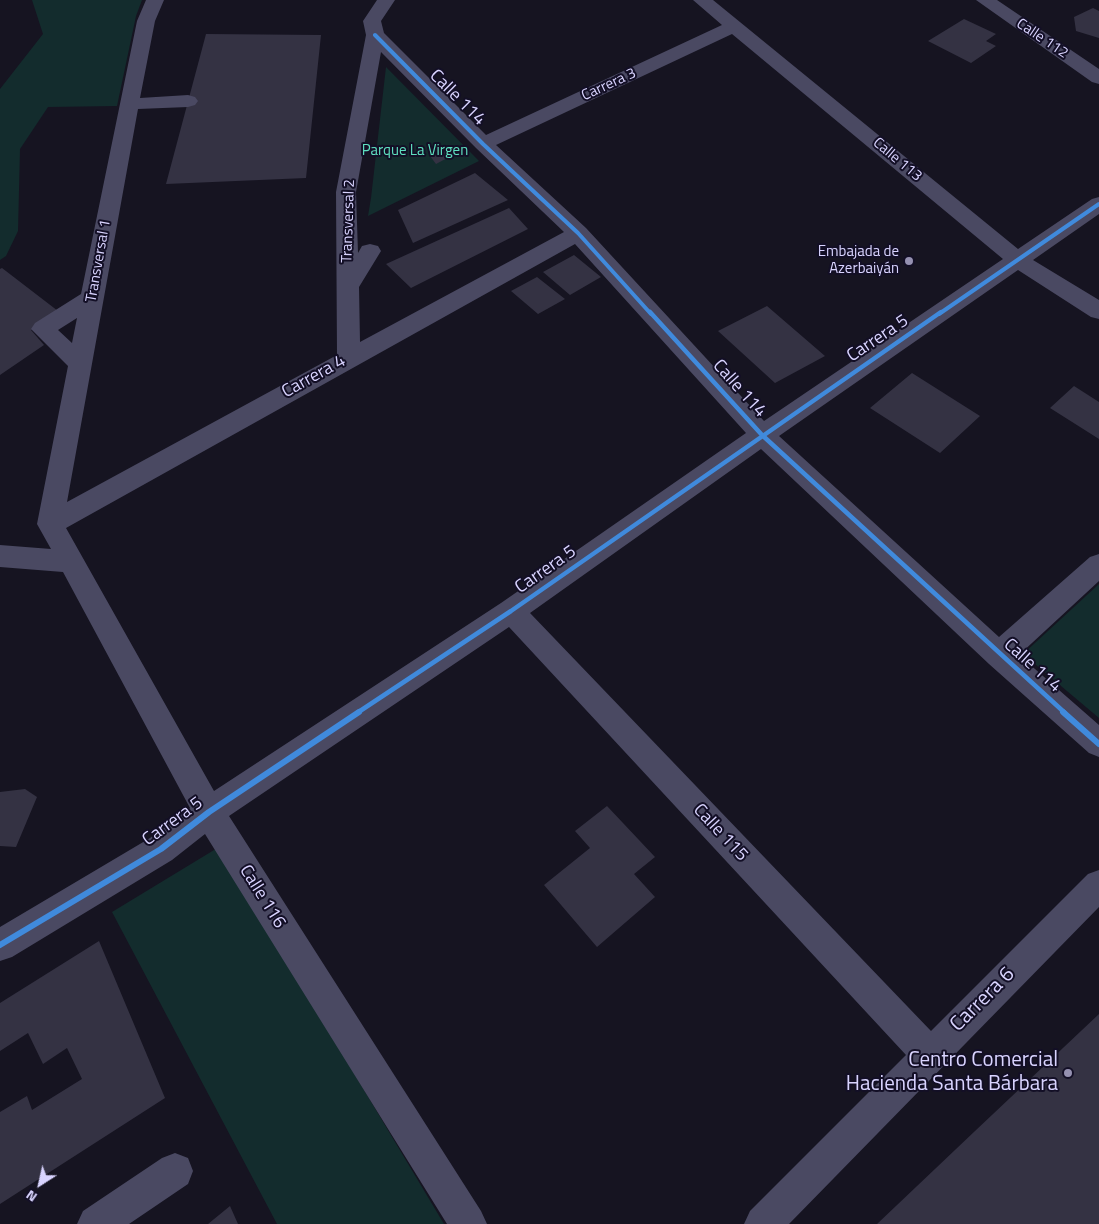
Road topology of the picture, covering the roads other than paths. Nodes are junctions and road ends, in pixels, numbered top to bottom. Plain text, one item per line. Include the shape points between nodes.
1 (155, 0) edge
2 (386, 0) edge
3 (702, 0) edge
4 (985, 0) edge
5 (735, 26) junction
6 (375, 35) junction
7 (1099, 78) edge
8 (188, 101) dead end
9 (129, 104) junction
10 (483, 144) junction
11 (1099, 204) edge
12 (578, 233) junction
13 (370, 251) dead end
14 (1018, 260) junction
15 (348, 286) junction
16 (92, 298) junction
17 (1099, 311) edge
18 (349, 358) junction
19 (80, 364) junction
20 (762, 434) junction
21 (50, 524) junction
22 (0, 556) edge
23 (71, 562) junction
24 (1099, 564) edge
25 (512, 611) junction
26 (999, 655) junction
27 (1099, 744) edge
28 (209, 812) junction
29 (1099, 885) edge
30 (0, 945) edge
31 (929, 1054) junction
32 (175, 1171) dead end
33 (96, 1224) edge
34 (468, 1224) edge
35 (763, 1224) edge

1 - 9 street, Transversal 1 via 146,21
2 - 6 street, Transversal 2 via 372,21
3 - 5 street, Calle 113
4 - 7 street, Calle 112
5 - 10 street, Carrera 3
5 - 14 street, Calle 113
6 - 10 street, Calle 114
6 - 15 street, Transversal 2 via 346,192
8 - 9 street
9 - 16 street, Transversal 1
10 - 12 street, Calle 114
11 - 14 street, Carrera 5
12 - 18 street, Carrera 4
12 - 20 street, Calle 114
13 - 15 street
14 - 17 street, Calle 113
14 - 20 street, Carrera 5
15 - 18 street, Transversal 2
16 - 19 street, Transversal 1
16 - 19 street via 43,329
18 - 21 street, Carrera 4
19 - 21 street, Transversal 1
20 - 25 street, Carrera 5
20 - 26 street, Calle 114
21 - 23 street, Calle 116
22 - 23 street
23 - 28 street, Calle 116
24 - 26 street
25 - 28 street, Carrera 5
25 - 31 street, Calle 115
26 - 27 street, Calle 114
28 - 30 street, Carrera 5 via 161,849
28 - 34 street, Calle 116
29 - 31 street, Carrera 6
31 - 35 street, Carrera 6
32 - 33 street

